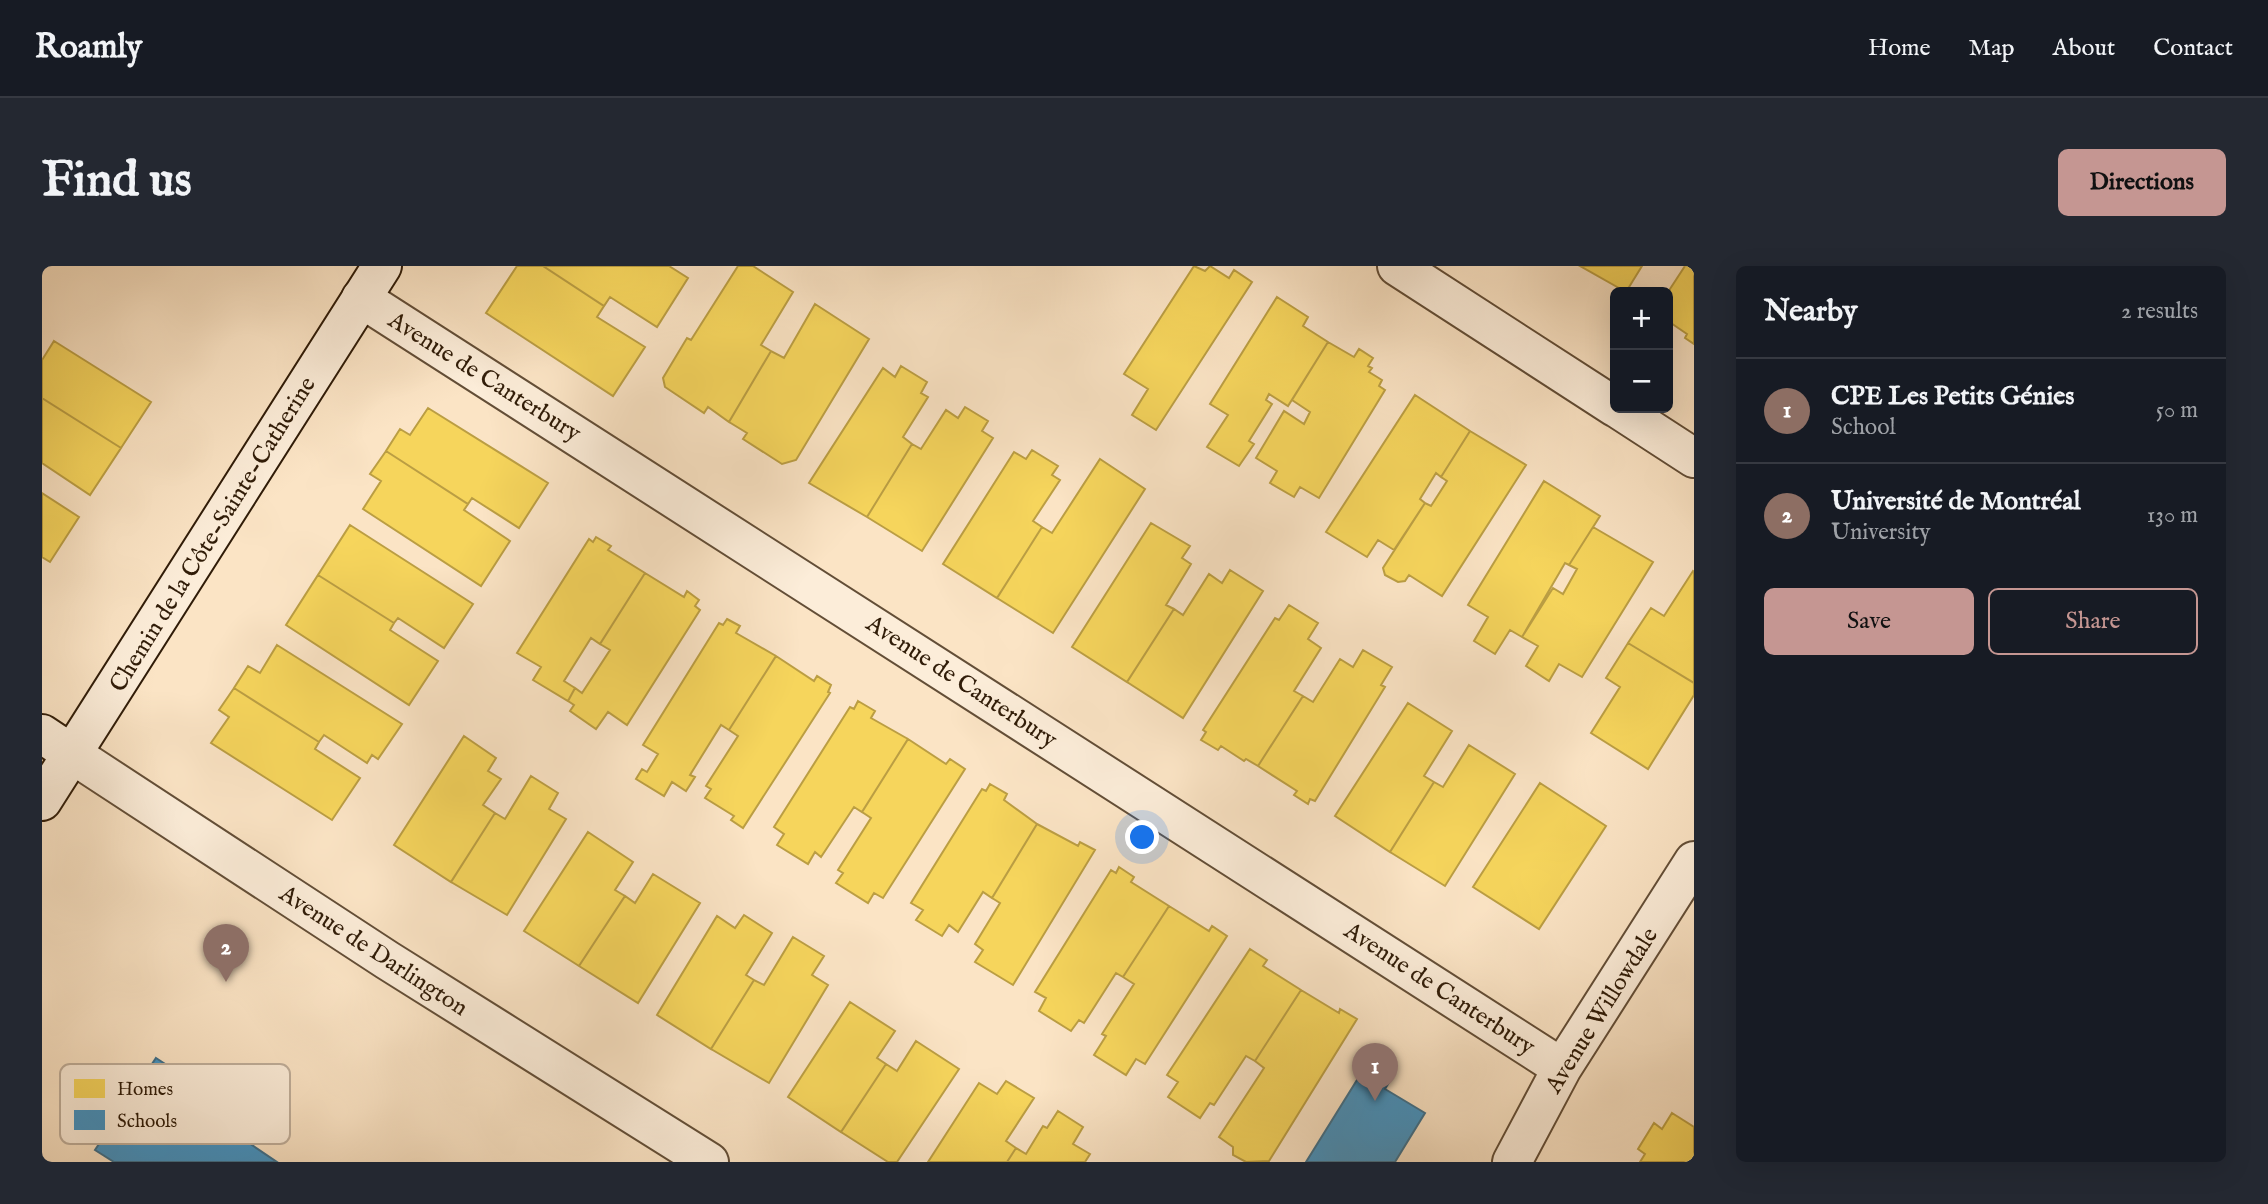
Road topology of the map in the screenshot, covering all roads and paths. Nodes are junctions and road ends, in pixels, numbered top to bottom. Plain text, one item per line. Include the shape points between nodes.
1 (382, 266) edge
2 (1397, 266) edge
3 (361, 298) junction
4 (1610, 403) edge
5 (1625, 413) edge
6 (1694, 458) edge
7 (57, 744) edge
8 (42, 801) edge
9 (1694, 861) edge
10 (1562, 1068) junction
11 (709, 1162) edge
12 (1512, 1162) edge

1 - 3 street, Chemin de la Côte-Sainte-Catherine
2 - 4 street
3 - 7 street, Chemin de la Côte-Sainte-Catherine
3 - 10 street, Avenue de Canterbury
5 - 6 street
7 - 8 street, Chemin de la Côte-Sainte-Catherine
7 - 11 street, Avenue de Darlington via 387,960
9 - 10 street, Avenue Willowdale
10 - 12 street, Avenue Willowdale

